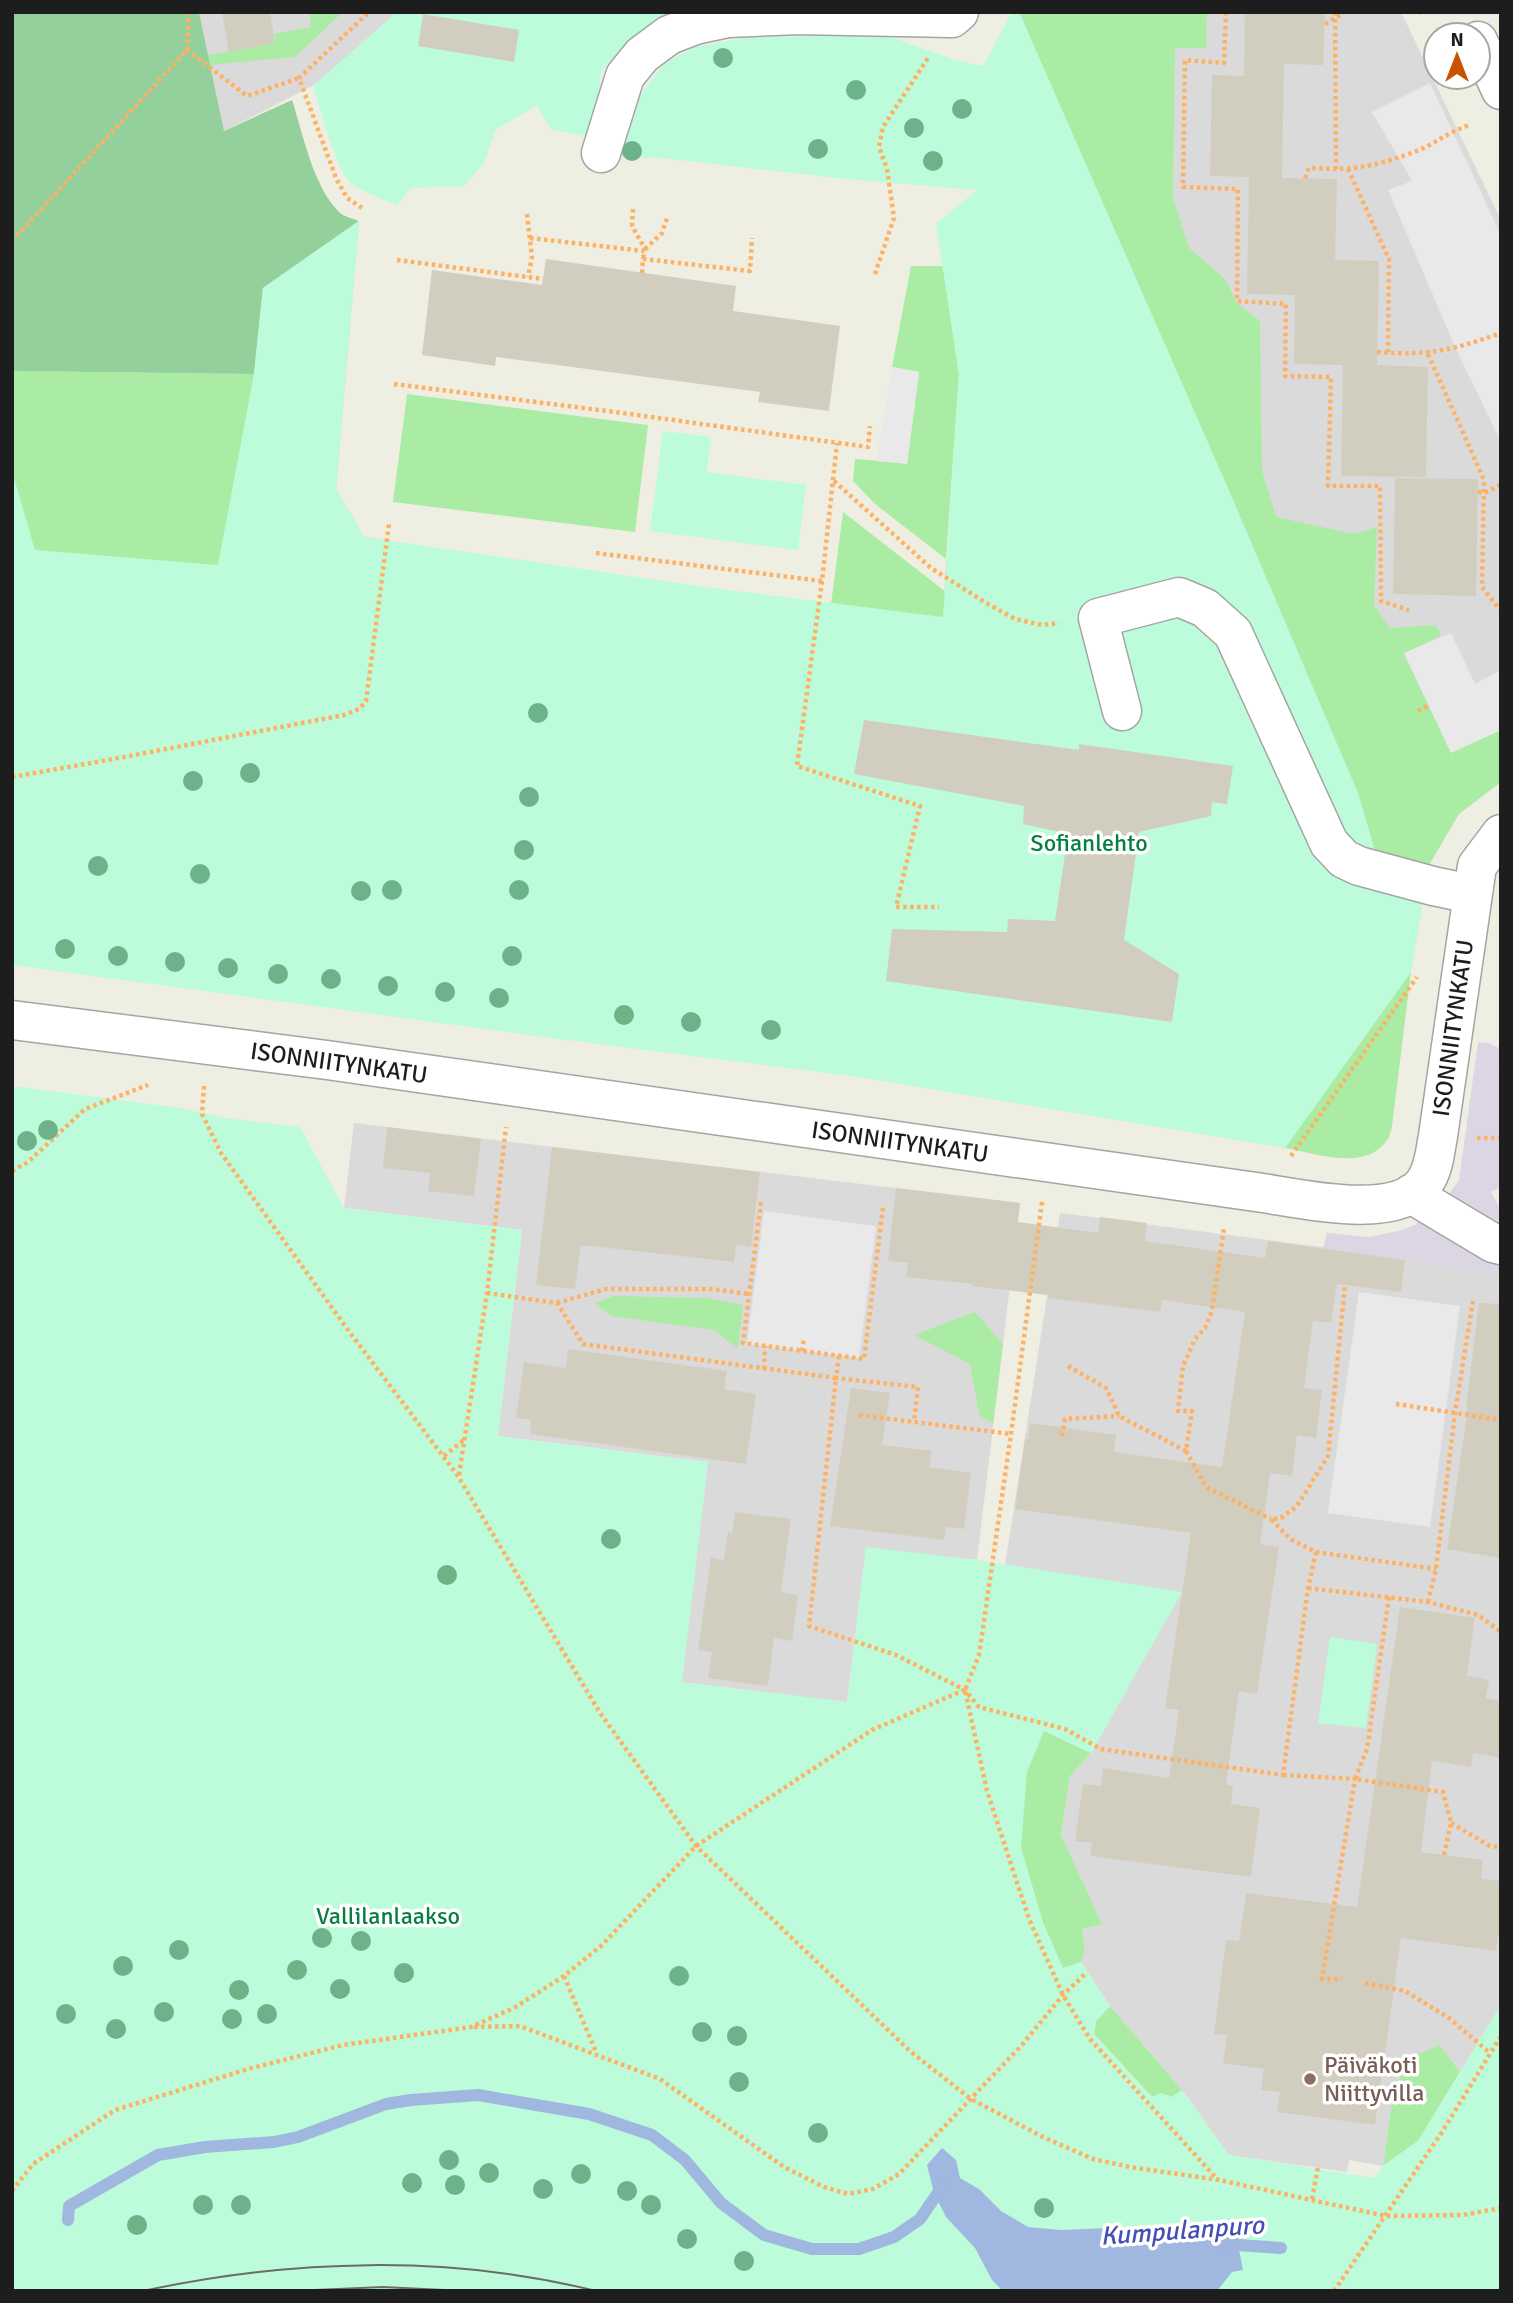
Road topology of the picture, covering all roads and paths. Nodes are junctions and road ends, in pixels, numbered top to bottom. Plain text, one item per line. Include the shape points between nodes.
1 (189, 12) edge
2 (369, 12) edge
3 (1226, 12) edge
4 (1345, 12) edge
5 (1336, 14) edge
6 (955, 15) edge
7 (1325, 24) dead end
8 (187, 50) junction
9 (299, 78) junction
10 (1470, 125) dead end
11 (601, 153) dead end
12 (1336, 169) junction
13 (1348, 169) junction
14 (1305, 178) dead end
15 (362, 208) dead end
16 (633, 209) dead end
17 (527, 214) dead end
18 (667, 218) dead end
19 (530, 238) junction
20 (752, 239) dead end
21 (12, 241) edge
22 (644, 250) junction
23 (643, 259) junction
24 (397, 260) dead end
25 (642, 273) dead end
26 (875, 274) dead end
27 (528, 277) junction
28 (543, 279) dead end
29 (1501, 333) edge
30 (1377, 352) dead end
31 (1388, 353) junction
32 (1428, 354) junction
33 (394, 384) dead end
34 (870, 426) dead end
35 (837, 443) junction
36 (834, 481) junction
37 (1501, 485) edge
38 (1481, 493) junction
39 (389, 524) dead end
40 (597, 553) dead end
41 (822, 581) junction
42 (1409, 610) dead end
43 (1501, 611) edge
44 (1098, 618) junction
45 (1430, 705) dead end
46 (1122, 711) dead end
47 (1418, 711) dead end
48 (12, 776) edge
49 (1501, 834) edge
50 (1471, 894) junction
51 (939, 906) dead end
52 (1420, 973) dead end
53 (12, 1020) edge
54 (209, 1046) junction
55 (148, 1085) dead end
56 (506, 1128) dead end
57 (1477, 1138) dead end
58 (1501, 1138) edge
59 (1289, 1160) dead end
60 (12, 1171) edge
61 (1050, 1175) junction
62 (1411, 1194) junction
63 (761, 1202) dead end
64 (883, 1208) dead end
65 (1225, 1224) dead end
66 (1501, 1245) edge
67 (1345, 1285) dead end
68 (487, 1293) junction
69 (748, 1294) junction
70 (1473, 1301) dead end
71 (557, 1303) junction
72 (804, 1338) dead end
73 (765, 1346) junction
74 (802, 1351) junction
75 (839, 1356) junction
76 (1068, 1366) dead end
77 (764, 1368) junction
78 (836, 1378) junction
79 (1396, 1404) dead end
80 (1455, 1413) junction
81 (859, 1415) dead end
82 (1119, 1416) junction
83 (1501, 1420) edge
84 (914, 1422) junction
85 (1011, 1434) junction
86 (1062, 1436) dead end
87 (465, 1439) junction
88 (1186, 1451) junction
89 (444, 1456) junction
90 (458, 1476) junction
91 (1272, 1520) junction
92 (1316, 1552) junction
93 (1436, 1569) junction
94 (1308, 1588) junction
95 (1389, 1597) junction
96 (1428, 1602) junction
97 (1501, 1632) edge
98 (965, 1690) junction
99 (1283, 1775) junction
100 (1355, 1779) junction
101 (1451, 1823) junction
102 (696, 1846) junction
103 (1501, 1847) edge
104 (1444, 1855) dead end
105 (1086, 1973) dead end
106 (564, 1976) junction
107 (1342, 1979) dead end
108 (1365, 1983) dead end
109 (1062, 1995) junction
110 (471, 2027) junction
111 (1501, 2036) edge
112 (596, 2053) junction
113 (1490, 2053) junction
114 (971, 2099) junction
115 (1318, 2167) dead end
116 (1219, 2180) junction
117 (12, 2192) edge
118 (1312, 2199) junction
119 (1501, 2208) edge
120 (1387, 2216) junction
121 (1334, 2291) edge

1 - 8 path
2 - 9 path
3 - 42 path via 1224,62 1185,60 1183,187 1238,189 1237,301 1286,304 1285,376 1331,377 1328,486 1380,486 1381,601
4 - 5 path
5 - 7 path
5 - 12 path
6 - 11 street via 727,18 669,35 642,55 625,76
6 - 26 path via 883,127 879,147 894,218
8 - 9 path via 247,96
8 - 21 path
9 - 15 path via 335,178 346,198
10 - 13 path via 1398,158
12 - 13 path
12 - 14 path via 1308,168
13 - 31 path via 1389,258
16 - 22 path via 632,226
17 - 19 path
18 - 22 path via 662,233
19 - 22 path
19 - 27 path
20 - 23 path via 750,271
22 - 23 path
23 - 25 path
24 - 27 path
27 - 28 path
29 - 32 path
30 - 31 path
31 - 32 path
32 - 38 path via 1484,480
33 - 35 path
34 - 35 path via 868,447
35 - 36 path
36 - 41 path
36 - 44 path via 932,568 1015,619 1043,625
37 - 38 path
38 - 43 path via 1482,587
39 - 48 path via 366,701 359,709
40 - 41 path
41 - 51 path via 797,766 920,806 896,906
44 - 46 street
44 - 50 street via 1179,597 1205,608 1233,633 1329,843 1344,859 1359,866
45 - 47 path
49 - 50 street, ISONNIITYNKATU via 1476,866
50 - 62 street, ISONNIITYNKATU via 1438,1136 1424,1183
52 - 59 path
53 - 54 street, ISONNIITYNKATU
54 - 61 street, ISONNIITYNKATU via 327,1060
54 - 89 path via 202,1114 221,1153
55 - 60 path via 85,1109
56 - 68 path
57 - 58 path
61 - 62 street, ISONNIITYNKATU via 1353,1205 1382,1204
61 - 85 path
62 - 66 street
63 - 69 path
64 - 75 path via 864,1359
65 - 88 path via 1212,1311 1183,1366 1178,1411 1192,1412
67 - 91 path via 1328,1456 1297,1506
68 - 71 path
68 - 87 path
69 - 71 path via 711,1289 606,1289
69 - 73 path via 743,1343
70 - 80 path
71 - 77 path via 583,1344
72 - 74 path
73 - 74 path
73 - 77 path
74 - 75 path
75 - 78 path
76 - 82 path via 1106,1388
77 - 78 path
78 - 84 path via 918,1387
78 - 98 path via 809,1626 896,1655
79 - 80 path
80 - 83 path
80 - 93 path
81 - 84 path
82 - 86 path via 1065,1419
82 - 88 path
84 - 85 path
85 - 98 path via 979,1655
87 - 89 path
87 - 90 path
88 - 91 path via 1206,1487
89 - 90 path
90 - 102 path via 600,1713
91 - 92 path via 1290,1539
92 - 93 path
92 - 94 path
93 - 96 path
94 - 95 path
94 - 99 path
95 - 96 path
95 - 100 path via 1367,1749
96 - 97 path via 1478,1615
98 - 99 path via 979,1707 1065,1729 1101,1749
98 - 102 path via 872,1730
98 - 109 path via 987,1791 1029,1919
99 - 100 path
100 - 101 path via 1443,1792
100 - 107 path via 1322,1979
101 - 103 path via 1490,1846
101 - 104 path
102 - 106 path via 602,1945
102 - 114 path via 911,2052
105 - 109 path
106 - 110 path via 514,2008
106 - 112 path
108 - 113 path via 1405,1991 1449,2018
109 - 114 path
109 - 116 path via 1090,2039
110 - 112 path via 520,2026
110 - 117 path via 343,2045 115,2110 33,2164
111 - 113 path
112 - 114 path via 660,2079 784,2167 824,2188 848,2194 873,2189 899,2174
113 - 120 path
114 - 116 path via 1093,2159
115 - 118 path
116 - 118 path
118 - 120 path
119 - 120 path via 1463,2215
120 - 121 path

